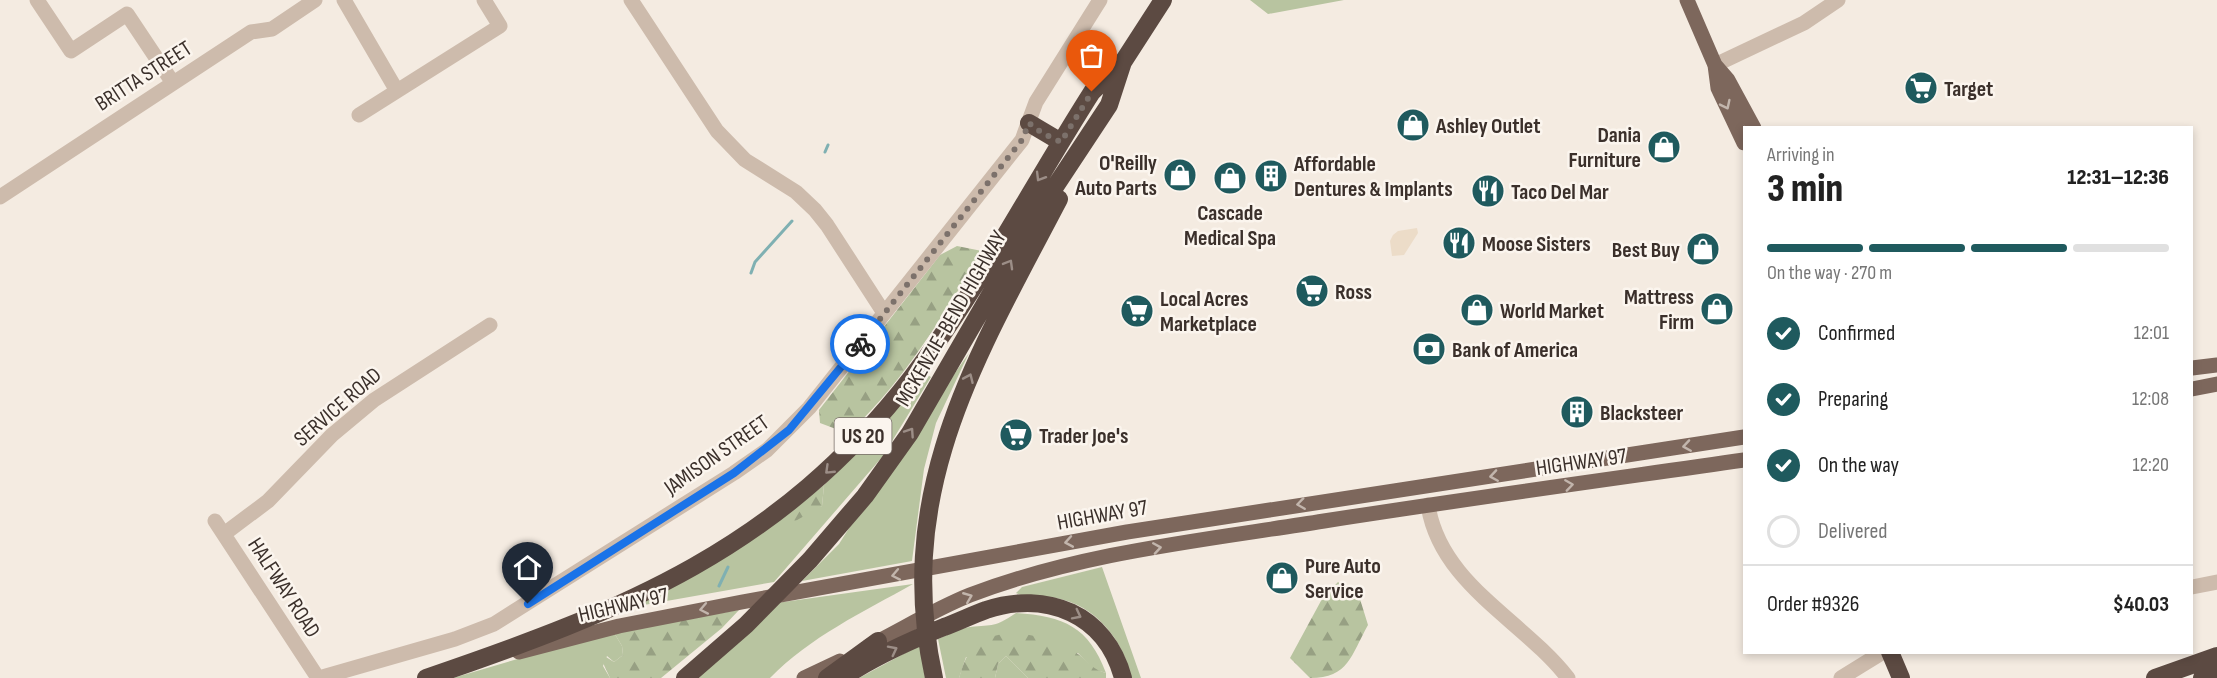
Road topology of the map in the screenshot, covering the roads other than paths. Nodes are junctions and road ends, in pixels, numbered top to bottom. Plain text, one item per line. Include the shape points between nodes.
1 (37, 0) edge
2 (315, 0) edge
3 (344, 0) edge
4 (484, 0) edge
5 (631, 0) edge
6 (1100, 0) edge
7 (1163, 0) edge
8 (1687, 0) edge
9 (1838, 0) edge
10 (1124, 62) junction
11 (1715, 65) junction
12 (173, 83) junction
13 (397, 91) junction
14 (1109, 105) junction
15 (359, 115) dead end
16 (1029, 123) junction
17 (1753, 126) edge
18 (1743, 141) edge
19 (1061, 142) junction
20 (1, 194) edge
21 (884, 314) junction
22 (490, 325) dead end
23 (2217, 365) edge
24 (2193, 368) edge
25 (2217, 384) edge
26 (2193, 389) edge
27 (1743, 437) edge
28 (1743, 460) edge
29 (1426, 486) junction
30 (1428, 505) junction
31 (220, 528) joint
32 (1263, 531) junction
33 (2217, 582) edge
34 (2193, 587) edge
35 (879, 642) junction
36 (1880, 654) edge
37 (1891, 654) edge
38 (2217, 656) edge
39 (472, 662) junction
40 (2217, 673) edge
41 (318, 678) edge
42 (426, 678) edge
43 (685, 678) edge
44 (804, 678) edge
45 (827, 678) edge
46 (842, 678) edge
47 (934, 678) edge
48 (1123, 678) edge
49 (1568, 678) edge
50 (1841, 678) edge
51 (1901, 678) edge
52 (2155, 678) edge
53 (2202, 678) edge

1 - 12 street via 71,51 128,14
2 - 12 street, BRITTA STREET via 272,29 251,32
3 - 13 street
4 - 13 street via 500,26
5 - 21 street via 717,131 749,163 796,192 815,210
6 - 16 street, JAMISON STREET via 1036,102
7 - 10 highway, MCKENZIE-BEND HIGHWAY / US 20
8 - 11 main road
9 - 11 street via 1804,23
10 - 14 highway, MCKENZIE-BEND HIGHWAY / US 20
10 - 19 highway, MCKENZIE-BEND HIGHWAY / US 20 via 1092,92
11 - 17 main road via 1728,80
11 -> 18 main road via 1718,88
12 - 20 street, BRITTA STREET
13 - 15 street
43 -> 14 highway, MCKENZIE-BEND HIGHWAY / US 20 via 746,625 865,496 920,418 1037,214
47 -> 14 highway via 923,582 925,534 939,457 966,382
16 - 19 highway
16 - 21 street, JAMISON STREET via 1022,140
19 -> 39 highway, MCKENZIE-BEND HIGHWAY / US 20 via 933,347 860,439 813,485 767,522 658,588
21 - 41 street, JAMISON STREET via 789,430 734,473 494,624
22 - 31 street, SERVICE ROAD via 374,400 332,435 268,501
23 - 24 main road
25 - 26 main road
27 -> 29 main road, HIGHWAY 97
30 -> 28 main road, HIGHWAY 97
29 - 32 main road via 1417,498 1325,512
29 -> 39 main road, HIGHWAY 97 via 1127,532 742,602 619,626
30 - 32 main road, HIGHWAY 97
30 - 49 street via 1436,536 1449,560
31 - 41 street, HALFWAY ROAD
35 -> 32 main road, HIGHWAY 97 via 962,599 1056,568
33 - 34 street
35 - 44 main road, HIGHWAY 97
35 - 45 highway
36 - 50 street
37 - 51 highway
38 - 52 highway
39 - 42 highway, MCKENZIE-BEND HIGHWAY / US 20
40 - 53 highway
46 -> 48 highway via 913,639 988,609 1024,603 1057,605 1085,619 1110,646

